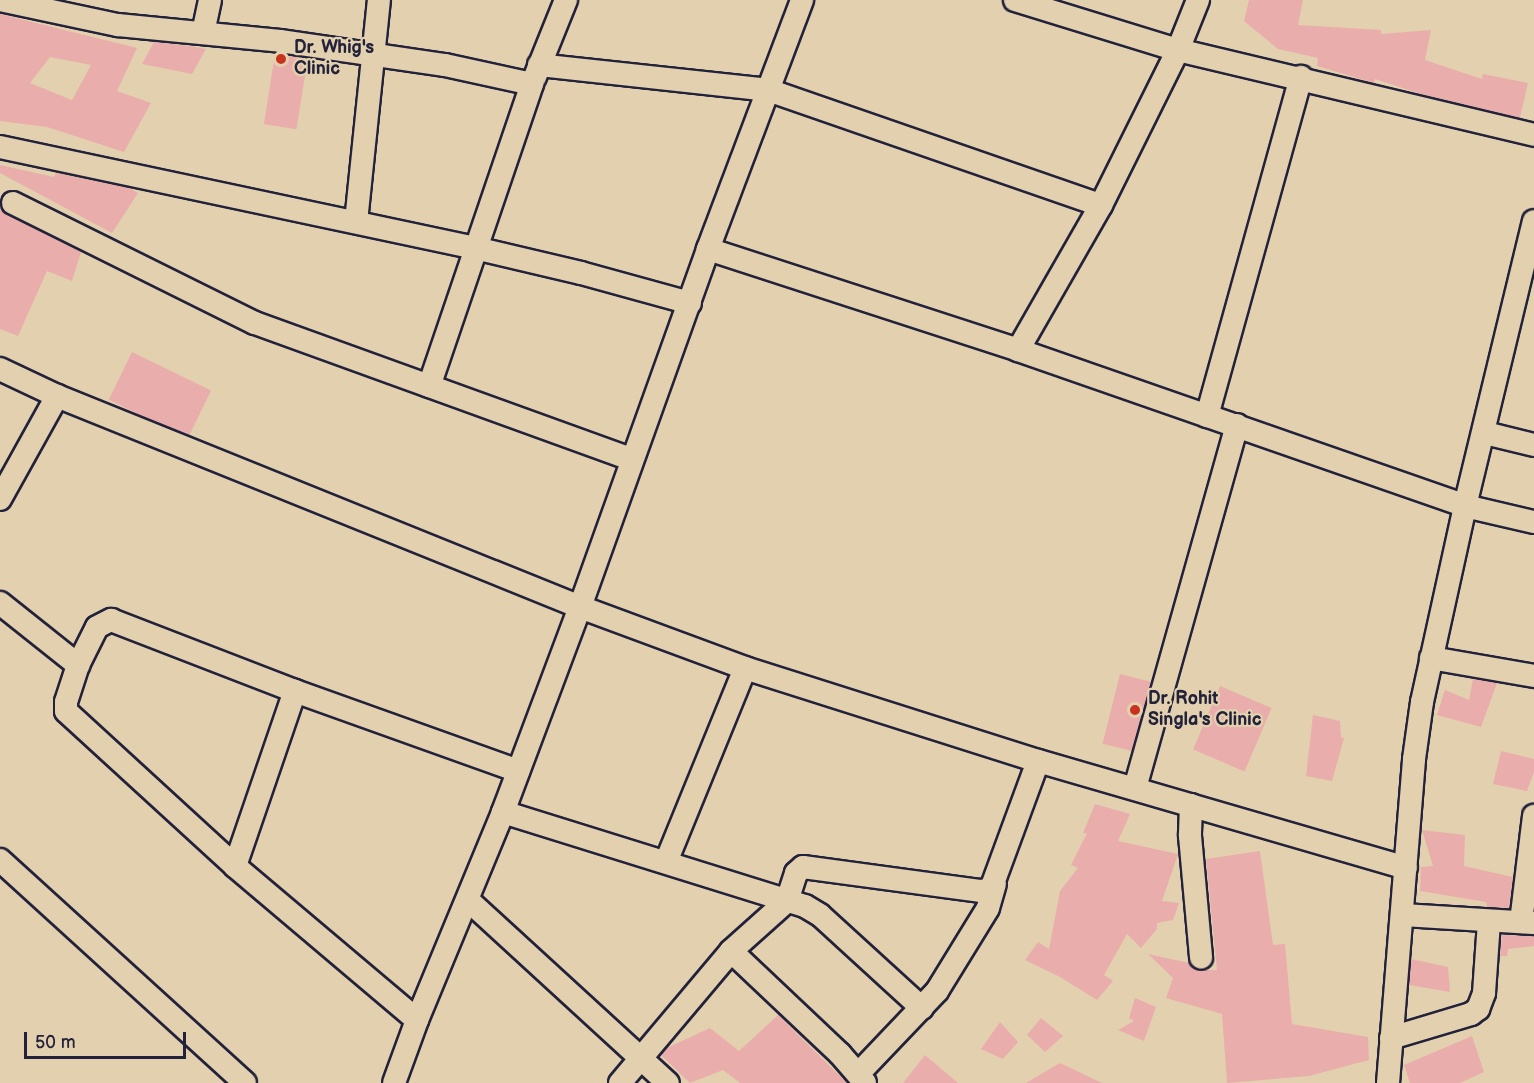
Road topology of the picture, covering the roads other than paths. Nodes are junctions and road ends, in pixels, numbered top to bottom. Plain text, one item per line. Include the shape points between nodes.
1 (0, 0) edge
2 (210, 0) edge
3 (379, 0) edge
4 (566, 0) edge
5 (802, 0) edge
6 (1015, 0) edge
7 (1198, 0) edge
8 (203, 33) junction
9 (1178, 50) junction
10 (374, 55) junction
11 (536, 75) junction
12 (1301, 77) junction
13 (768, 90) junction
14 (1534, 135) edge
15 (0, 147) edge
16 (13, 203) dead end
17 (1101, 205) junction
18 (1534, 221) edge
19 (356, 222) junction
20 (475, 248) junction
21 (708, 249) junction
22 (1527, 285) edge
23 (690, 303) junction
24 (1018, 350) junction
25 (0, 369) edge
26 (429, 386) junction
27 (57, 396) junction
28 (1207, 416) junction
29 (1237, 425) junction
30 (1485, 433) junction
31 (1534, 445) edge
32 (632, 459) junction
33 (0, 499) edge
34 (1465, 506) junction
35 (1534, 522) edge
36 (0, 603) edge
37 (580, 607) junction
38 (1431, 658) junction
39 (78, 665) junction
40 (746, 668) junction
41 (1534, 676) edge
42 (296, 691) junction
43 (1038, 761) junction
44 (518, 771) junction
45 (1135, 788) junction
46 (1191, 805) junction
47 (503, 812) junction
48 (1534, 816) edge
49 (0, 860) edge
50 (666, 862) junction
51 (236, 866) junction
52 (1406, 868) junction
53 (995, 884) junction
54 (468, 900) junction
55 (787, 901) junction
56 (1402, 915) junction
57 (1489, 921) junction
58 (1528, 922) edge
59 (731, 951) junction
60 (1201, 958) dead end
61 (922, 1008) junction
62 (417, 1020) junction
63 (1391, 1038) junction
64 (640, 1059) junction
65 (862, 1078) edge
66 (245, 1083) edge
67 (394, 1083) edge
68 (620, 1083) edge
69 (668, 1083) edge
70 (1388, 1083) edge

1 - 8 street via 118,26
2 - 8 street
3 - 10 street
4 - 11 street
5 - 13 street
6 - 9 street
7 - 9 street
8 - 10 street
9 - 12 street
9 - 17 street
10 - 11 street
10 - 19 street
11 - 13 street
11 - 20 street
12 - 14 street
12 - 28 street
13 - 17 street
13 - 21 street
15 - 19 street
16 - 26 street via 255,323
17 - 24 street
18 - 22 street
19 - 20 street
20 - 23 street
20 - 26 street
21 - 23 street
21 - 24 street
22 - 30 street
23 - 32 street
24 - 28 street
25 - 27 street
26 - 32 street
27 - 33 street
27 - 37 street
28 - 29 street
29 - 34 street
29 - 45 street
30 - 31 street
30 - 34 street
32 - 37 street
34 - 35 street
34 - 38 street
36 - 39 street
37 - 40 street
37 - 44 street
38 - 41 street
38 - 52 street via 1414,759
39 - 42 street via 97,627 111,620
39 - 51 street via 66,711
40 - 43 street
40 - 50 street
42 - 44 street
42 - 51 street
43 - 45 street
43 - 53 street
44 - 47 street
45 - 46 street
46 - 52 street
46 - 60 street via 1190,836
47 - 50 street
47 - 54 street
48 - 58 street
49 - 66 street
50 - 55 street
51 - 62 street
52 - 56 street
53 - 55 street via 981,891 808,866 796,873
53 - 61 street via 988,908 937,991
54 - 62 street
54 - 64 street
55 - 59 street
55 - 61 street via 820,915
56 - 57 street
56 - 63 street
57 - 58 street
57 - 63 street via 1484,993 1478,1009
59 - 64 street
59 - 65 street
61 - 65 street
62 - 67 street
63 - 70 street
64 - 68 street
64 - 69 street

